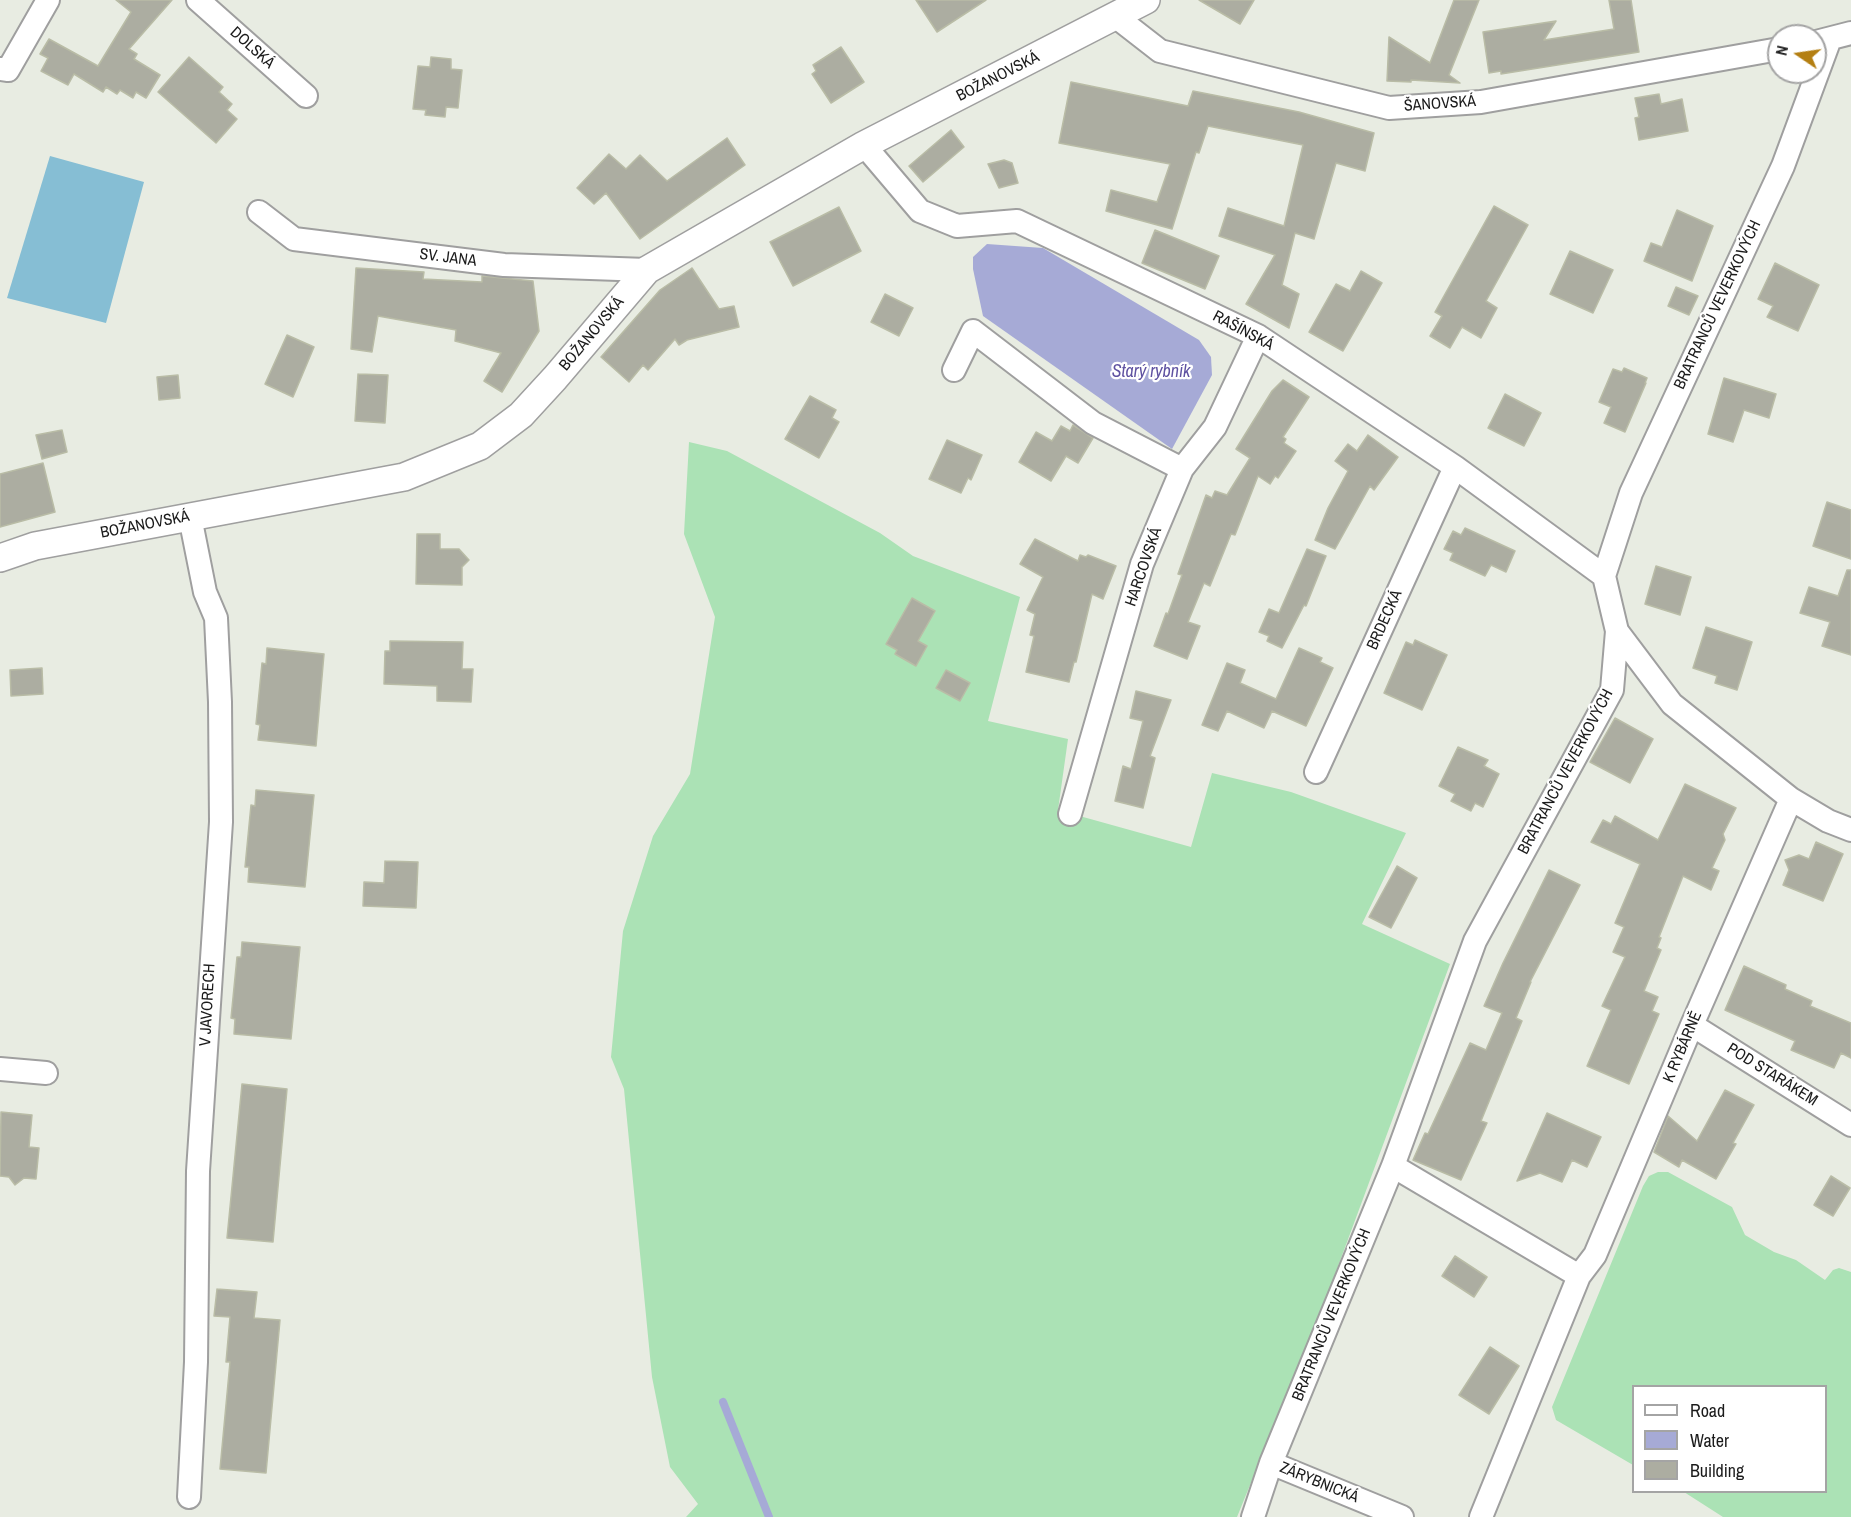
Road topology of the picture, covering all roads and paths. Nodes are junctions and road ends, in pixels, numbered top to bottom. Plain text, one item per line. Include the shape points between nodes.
1 (48, 0) edge
2 (198, 0) edge
3 (1146, 0) edge
4 (1115, 16) junction
5 (1832, 38) edge
6 (1767, 51) edge
7 (4, 70) edge
8 (306, 96) dead end
9 (864, 145) junction
10 (259, 212) dead end
11 (647, 270) junction
12 (1258, 336) junction
13 (954, 370) dead end
14 (1455, 467) junction
15 (1182, 469) junction
16 (190, 517) junction
17 (0, 558) edge
18 (1604, 576) junction
19 (1617, 631) junction
20 (1316, 772) dead end
21 (1791, 799) junction
22 (1070, 814) dead end
23 (1851, 830) edge
24 (1692, 1025) junction
25 (0, 1069) edge
26 (46, 1073) dead end
27 (1851, 1125) edge
28 (1393, 1166) junction
29 (1579, 1276) junction
30 (1270, 1463) junction
31 (189, 1497) dead end
32 (1253, 1517) edge
33 (1402, 1517) edge
34 (1481, 1517) edge

1 - 7 street
2 - 8 street, DOLSKÁ
3 - 4 street, BOŽANOVSKÁ
4 - 6 street, ŠANOVSKÁ via 1160,51 1389,108 1480,102
4 - 9 street, BOŽANOVSKÁ
5 - 18 street, BRATRANCŮ VEVERKOVÝCH via 1783,166 1631,493
9 - 11 street, BOŽANOVSKÁ
9 - 12 street, RAŠÍNSKÁ via 920,211 957,226 1017,221
10 - 11 street, SV. JANA via 294,239 504,265
11 - 16 street, BOŽANOVSKÁ via 521,415 480,446 404,477
12 - 14 street, RAŠÍNSKÁ
12 - 15 street, HARCOVSKÁ via 1215,427
13 - 15 street via 973,332 1093,423
14 - 18 street, RAŠÍNSKÁ
14 - 20 street, BRDECKÁ
15 - 22 street, HARCOVSKÁ via 1142,564
16 - 17 street, BOŽANOVSKÁ via 34,546
16 - 31 street, V JAVORECH via 205,592 216,618 221,822 198,1172 196,1362
18 - 19 street, BRATRANCŮ VEVERKOVÝCH
19 - 21 street via 1672,704
19 - 28 street, BRATRANCŮ VEVERKOVÝCH via 1612,690 1475,941
21 - 23 street
21 - 24 street, K RYBÁRNĚ
24 - 27 street, POD STARÁKEM
24 - 29 street, K RYBÁRNĚ via 1595,1255
25 - 26 street
28 - 29 street
28 - 30 street, BRATRANCŮ VEVERKOVÝCH
29 - 34 street, K RYBÁRNĚ
30 - 32 street, BRATRANCŮ VEVERKOVÝCH
30 - 33 street, ZÁRYBNICKÁ

